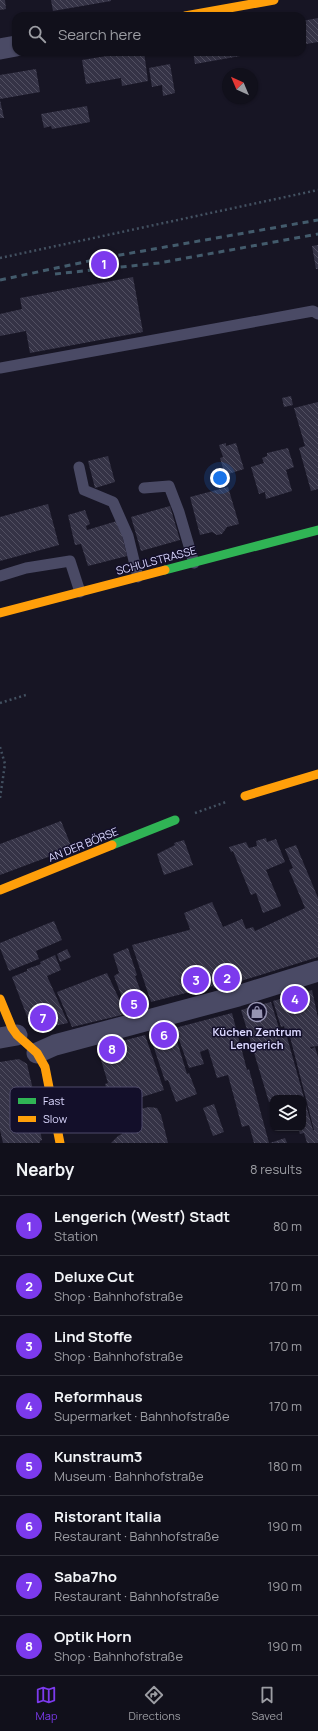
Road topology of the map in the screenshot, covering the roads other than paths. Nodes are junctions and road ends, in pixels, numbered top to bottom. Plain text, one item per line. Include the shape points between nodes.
1 (274, 0) edge
2 (207, 12) edge
3 (12, 47) edge
4 (0, 49) edge
5 (318, 314) edge
6 (0, 368) edge
7 (79, 467) dead end
8 (144, 488) dead end
9 (318, 530) edge
10 (194, 562) junction
11 (0, 576) edge
12 (138, 577) junction
13 (80, 592) junction
14 (0, 613) edge
15 (318, 774) edge
16 (245, 796) road end
17 (176, 820) road end
18 (0, 890) edge
19 (318, 971) edge
20 (0, 999) edge
21 (8, 1036) edge
22 (37, 1053) junction
23 (49, 1087) edge
24 (58, 1133) edge
25 (60, 1143) edge

1 - 2 street
3 - 4 street
5 - 6 lane via 313,311
7 - 12 lane via 84,490 113,502 128,536
8 - 10 lane via 169,486
9 - 10 street, SCHULSTRASSE
10 - 12 street, SCHULSTRASSE
11 - 13 lane via 26,568 70,561
12 - 13 street, SCHULSTRASSE
13 - 14 street, SCHULSTRASSE
15 - 16 street
17 - 18 street, AN DER BÖRSE
19 - 22 street via 238,996 55,1045
20 - 21 street via 8,1020
21 - 22 street
22 - 23 street via 45,1067
24 - 25 street

